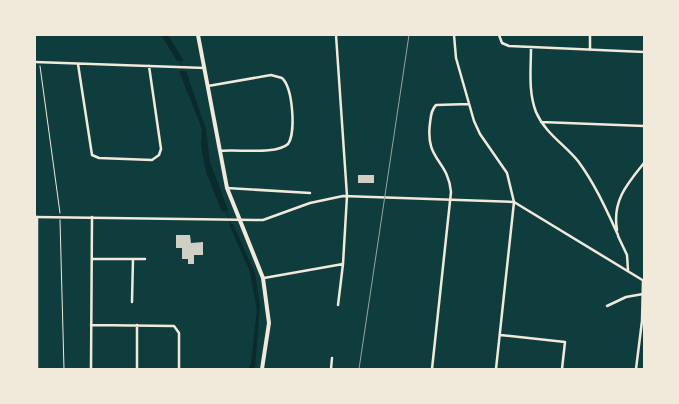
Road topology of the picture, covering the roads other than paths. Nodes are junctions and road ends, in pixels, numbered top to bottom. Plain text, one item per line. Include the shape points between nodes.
1 (198, 35) edge
2 (336, 35) edge
3 (454, 35) edge
4 (499, 35) edge
5 (590, 35) edge
6 (531, 47) junction
7 (590, 50) junction
8 (644, 52) edge
9 (35, 62) edge
10 (78, 64) junction
11 (149, 66) junction
12 (205, 68) junction
13 (208, 86) junction
14 (469, 104) junction
15 (541, 122) junction
16 (644, 126) edge
17 (220, 151) junction
18 (644, 163) edge
19 (227, 188) junction
20 (310, 193) dead end
21 (347, 196) junction
22 (450, 199) junction
23 (514, 202) junction
24 (36, 217) edge
25 (92, 217) junction
26 (238, 219) junction
27 (618, 235) junction
28 (92, 259) junction
29 (133, 259) junction
30 (145, 260) dead end
31 (343, 264) junction
32 (628, 270) junction
33 (263, 278) junction
34 (643, 280) edge
35 (643, 294) edge
36 (132, 302) dead end
37 (338, 305) dead end
38 (607, 306) dead end
39 (91, 325) junction
40 (137, 325) junction
41 (500, 335) junction
42 (332, 358) dead end
43 (37, 369) edge
44 (91, 369) edge
45 (137, 369) edge
46 (179, 369) edge
47 (262, 369) edge
48 (332, 369) edge
49 (432, 369) edge
50 (496, 369) edge
51 (562, 369) edge
52 (636, 369) edge

1 - 12 main road
2 - 21 street
3 - 14 street via 456,58
4 - 6 street via 506,45
5 - 7 street
6 - 7 street
6 - 15 street via 531,92
7 - 8 street
9 - 10 street
10 - 11 street
10 - 11 street via 92,155 152,160 161,150
11 - 12 street
12 - 13 main road
13 - 17 main road
13 - 17 street via 271,75 282,78 289,88 293,132 288,144 276,150
14 - 22 street via 441,103 432,110 428,142 448,177
14 - 23 street via 480,134 507,173
15 - 16 street
15 - 27 street via 587,173
17 - 19 main road
18 - 27 street via 629,179 619,199
19 - 20 street
19 - 26 main road
21 - 22 street
21 - 26 street via 319,200 263,220
21 - 31 street
22 - 23 street
22 - 49 street
23 - 32 street
23 - 41 street
24 - 25 street
24 - 43 street
25 - 26 street
25 - 28 street
26 - 33 main road
27 - 32 street via 627,255
28 - 29 street
28 - 39 street
29 - 30 street
29 - 36 street
31 - 33 street
31 - 37 street
32 - 34 street
33 - 47 main road via 269,323
34 - 35 street
35 - 38 street via 626,297
35 - 52 street
39 - 40 street
39 - 44 street
40 - 45 street
40 - 46 street via 176,327 179,333
41 - 50 street
41 - 51 street via 565,342
42 - 48 street

